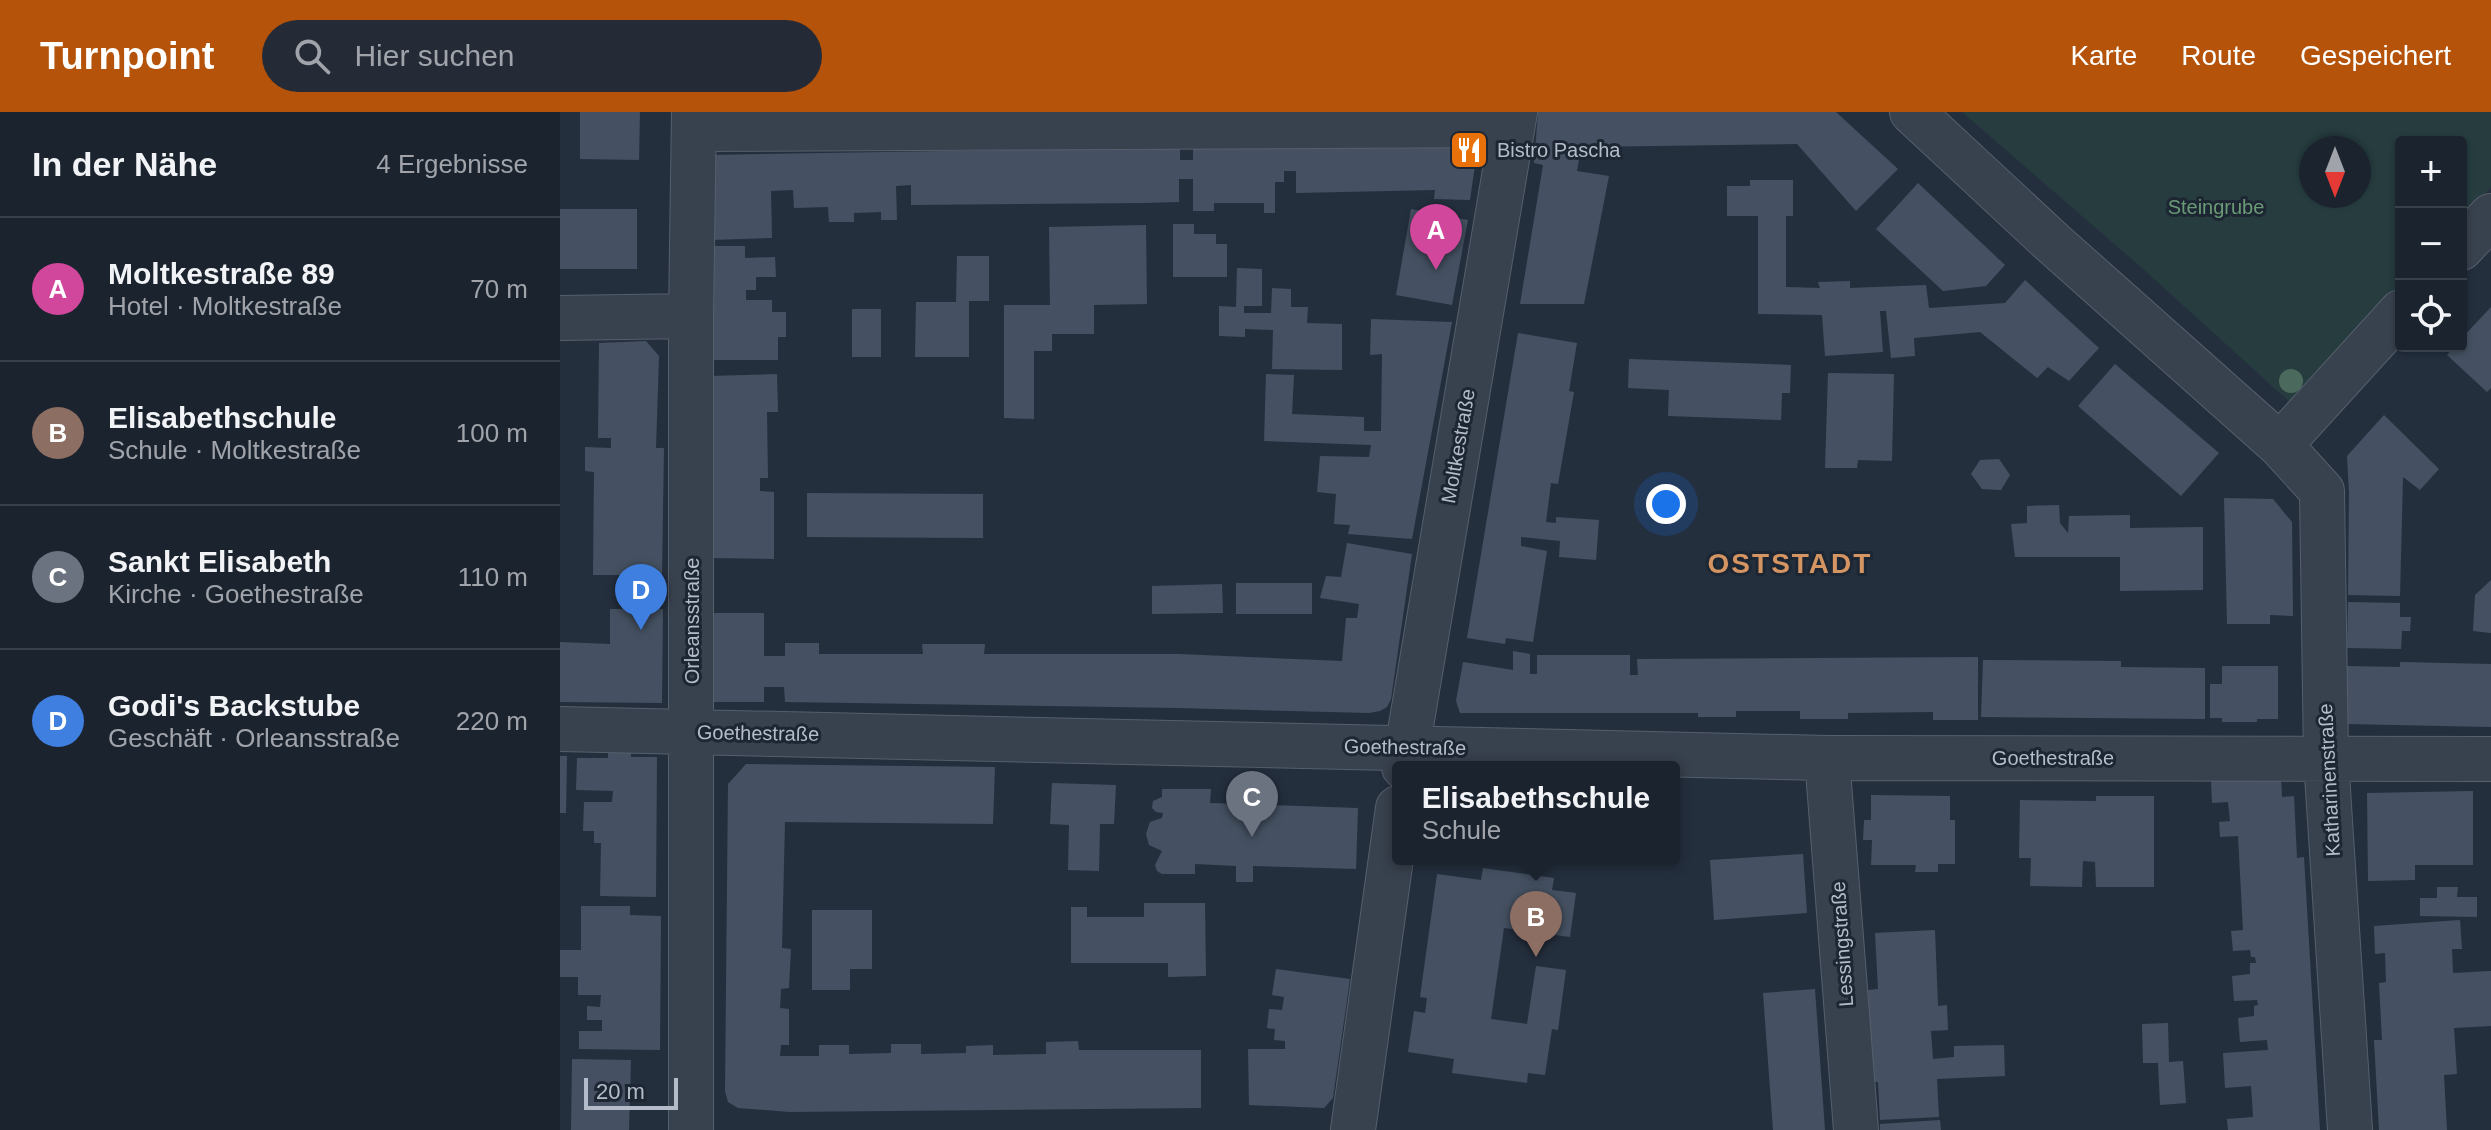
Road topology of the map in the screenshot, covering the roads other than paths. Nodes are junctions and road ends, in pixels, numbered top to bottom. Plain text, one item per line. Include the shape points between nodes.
1 (1912, 112) edge
2 (1513, 118) edge
3 (694, 120) edge
4 (2491, 216) edge
5 (2467, 242) edge
6 (691, 316) junction
7 (560, 318) edge
8 (2395, 319) edge
9 (2280, 445) junction
10 (560, 729) edge
11 (693, 731) junction
12 (1405, 757) edge
13 (1827, 758) junction
14 (2326, 759) junction
15 (2491, 759) edge
16 (1392, 851) edge
17 (691, 1130) edge
18 (1353, 1130) edge
19 (1856, 1130) edge
20 (2350, 1130) edge

1 - 9 street
2 - 3 street
2 - 12 street, Moltkestraße
3 - 6 street, Orleansstraße
4 - 5 street
6 - 7 street
6 - 11 street, Orleansstraße
8 - 9 street
9 - 14 street, Katharinenstraße via 2322,491
10 - 11 street, Goethestraße
11 - 12 street, Goethestraße
11 - 17 street, Orleansstraße
12 - 13 street, Goethestraße
13 - 14 street, Goethestraße
13 - 19 street, Lessingstraße
14 - 15 street, Goethestraße
14 - 20 street, Katharinenstraße
16 - 18 street

